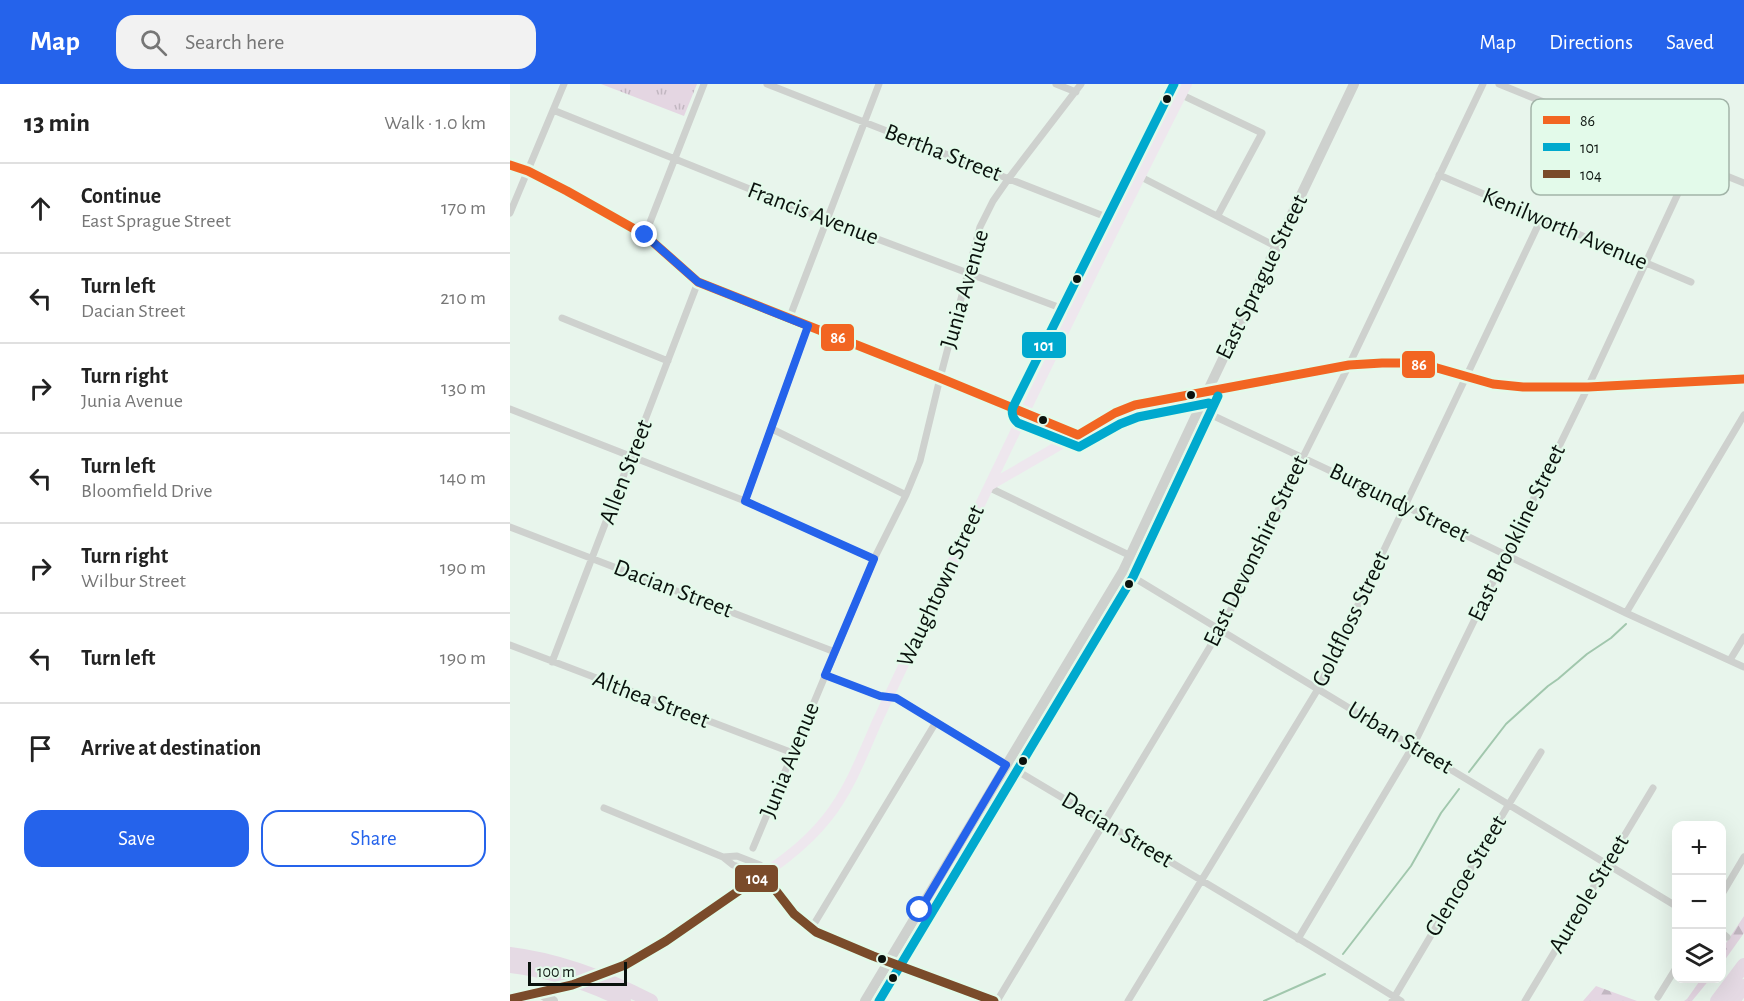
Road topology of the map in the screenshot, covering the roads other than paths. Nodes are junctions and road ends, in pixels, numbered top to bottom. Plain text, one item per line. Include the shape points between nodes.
1 (564, 84) edge
2 (704, 84) edge
3 (767, 84) edge
4 (879, 84) edge
5 (1056, 84) edge
6 (1081, 84) edge
7 (1187, 84) edge
8 (1354, 84) edge
9 (1483, 84) edge
10 (1499, 84) edge
11 (1076, 92) junction
12 (1182, 95) junction
13 (1536, 99) edge
14 (553, 110) junction
15 (864, 123) junction
16 (674, 160) junction
17 (510, 165) edge
18 (528, 171) junction
19 (1439, 175) junction
20 (1141, 177) junction
21 (1729, 177) edge
22 (1009, 178) junction
23 (1744, 183) edge
24 (1678, 195) edge
25 (510, 213) edge
26 (1218, 215) junction
27 (1541, 219) junction
28 (827, 220) junction
29 (1119, 222) junction
30 (645, 235) junction
31 (1277, 247) junction
32 (1645, 263) junction
33 (967, 274) junction
34 (698, 282) junction
35 (1691, 282) dead end
36 (1074, 314) junction
37 (562, 318) dead end
38 (789, 319) junction
39 (808, 326) junction
40 (668, 361) junction
41 (1349, 365) junction
42 (1467, 377) junction
43 (940, 378) junction
44 (1744, 380) edge
45 (1588, 387) junction
46 (1208, 390) junction
47 (1199, 408) junction
48 (510, 409) edge
49 (1024, 412) junction
50 (1744, 415) edge
51 (772, 429) junction
52 (1078, 435) junction
53 (631, 457) junction
54 (1303, 457) junction
55 (988, 487) junction
56 (906, 495) junction
57 (745, 501) junction
58 (1405, 506) junction
59 (510, 527) edge
60 (1508, 555) junction
61 (1131, 556) junction
62 (593, 558) junction
63 (874, 559) junction
64 (1124, 571) junction
65 (1626, 613) junction
66 (1220, 630) junction
67 (1744, 637) edge
68 (510, 645) edge
69 (835, 652) junction
70 (1730, 660) junction
71 (552, 662) junction
72 (1744, 667) edge
73 (825, 675) junction
74 (1318, 688) junction
75 (889, 697) junction
76 (936, 722) junction
77 (1413, 746) junction
78 (1541, 752) dead end
79 (792, 753) junction
80 (1006, 765) junction
81 (1653, 788) dead end
82 (1509, 804) junction
83 (604, 808) dead end
84 (1105, 822) junction
85 (753, 848) dead end
86 (1744, 857) edge
87 (1608, 863) junction
88 (763, 874) junction
89 (1201, 881) junction
90 (1726, 887) edge
91 (1672, 903) edge
92 (811, 929) junction
93 (1298, 939) junction
94 (510, 954) edge
95 (888, 962) junction
96 (1744, 965) edge
97 (510, 966) edge
98 (1672, 976) edge
99 (1744, 986) edge
100 (540, 993) junction
101 (1658, 997) dead end
102 (510, 999) edge
103 (1396, 1000) edge
104 (553, 1001) edge
105 (624, 1001) edge
106 (651, 1001) edge
107 (865, 1001) edge
108 (996, 1001) edge
109 (1128, 1001) edge
110 (1525, 1001) edge
111 (1717, 1001) edge
112 (1733, 1001) edge

1 - 14 street
2 - 16 street
3 - 15 street, Bertha Street
4 - 15 street
5 - 11 street
6 - 11 street, Junia Avenue
7 - 12 main road, Waughtown Street
8 - 31 street, East Sprague Street
9 - 19 street, East Devonshire Street
10 - 13 street
11 - 22 street, Junia Avenue
12 - 20 main road, Waughtown Street
12 - 26 street via 1262,133
14 - 16 street, Francis Avenue
14 - 18 street
15 - 22 street, Bertha Street
15 - 28 street
16 - 28 street, Francis Avenue
16 - 30 street
17 - 18 main road
18 - 25 street
18 - 30 main road
19 - 27 street, Kenilworth Avenue
19 - 41 street, East Devonshire Street
20 - 26 street
20 - 29 main road, Waughtown Street
21 - 23 street
22 - 29 street, Bertha Street
22 - 33 street, Junia Avenue via 980,227
24 - 32 street, East Brookline Street
26 - 31 street
27 - 32 street, Kenilworth Avenue
27 - 42 street, Goldfloss Street
28 - 33 street, Francis Avenue
28 - 38 street
29 - 36 main road, Waughtown Street
30 - 34 main road
31 - 46 street, East Sprague Street
32 - 35 street, Kenilworth Avenue
32 - 45 street, East Brookline Street
33 - 36 street, Francis Avenue
33 - 43 street, Junia Avenue
34 - 38 main road
34 - 40 street, Allen Street
36 - 49 main road, Waughtown Street
37 - 40 street
38 - 39 main road
39 - 43 main road
39 - 51 street
40 - 53 street, Allen Street
41 - 42 main road via 1409,363
41 - 46 main road
41 - 54 street, East Devonshire Street
42 - 45 main road via 1523,387
42 - 58 street, Goldfloss Street
43 - 49 main road
43 - 56 street, Junia Avenue via 920,461
44 - 45 main road
45 - 60 street, East Brookline Street
46 - 47 street, East Sprague Street
46 - 52 main road via 1135,405
47 - 54 street, Burgundy Street
47 - 61 street, East Sprague Street
48 - 53 street
49 - 52 main road
49 - 55 main road, Waughtown Street
50 - 65 street
51 - 56 street
51 - 57 street
52 - 55 main road
53 - 57 street
53 - 62 street, Allen Street
54 - 58 street, Burgundy Street
54 - 66 street, East Devonshire Street
55 - 61 street
55 - 75 main road, Waughtown Street
56 - 63 street, Junia Avenue
57 - 63 street
58 - 60 street, Burgundy Street
58 - 74 street, Goldfloss Street
59 - 62 street, Dacian Street
60 - 65 street, Burgundy Street
60 - 77 street, East Brookline Street
61 - 64 street, East Sprague Street
62 - 69 street, Dacian Street
62 - 71 street, Allen Street
63 - 69 street, Junia Avenue
64 - 66 street, Urban Street
64 - 80 street, East Sprague Street
65 - 70 street, Burgundy Street
66 - 74 street, Urban Street
66 - 84 street, East Devonshire Street
67 - 70 street
68 - 71 street, Althea Street
69 - 73 street, Junia Avenue
70 - 72 street, Burgundy Street
71 - 79 street, Althea Street
73 - 75 street, Dacian Street
73 - 79 street, Junia Avenue
74 - 77 street, Urban Street
74 - 89 street, Goldfloss Street
75 - 76 street, Dacian Street
75 - 88 main road, Waughtown Street via 834,809 807,840
76 - 80 street, Dacian Street
76 - 92 street
77 - 82 street, Urban Street
77 - 93 street, East Brookline Street
78 - 82 street, Glencoe Street
79 - 85 street, Junia Avenue
80 - 84 street, Dacian Street
80 - 95 street, East Sprague Street
81 - 87 street, Aureole Street
82 - 87 street, Urban Street
82 - 103 street, Glencoe Street
83 - 88 street via 723,857 733,865
84 - 89 street, Dacian Street
84 - 108 street, East Devonshire Street
86 - 90 street
87 - 91 street, Urban Street
87 - 110 street, Aureole Street
88 - 92 street via 794,915
88 - 100 main road, Waughtown Street via 625,965
89 - 93 street, Dacian Street
89 - 109 street, Goldfloss Street
92 - 95 street
93 - 103 street, Dacian Street
94 - 106 highway via 589,973
95 - 107 street, East Sprague Street
95 - 108 street
96 - 111 highway
97 - 105 highway via 553,974
98 - 101 street
99 - 112 highway
100 - 102 main road, Waughtown Street
100 - 104 street

